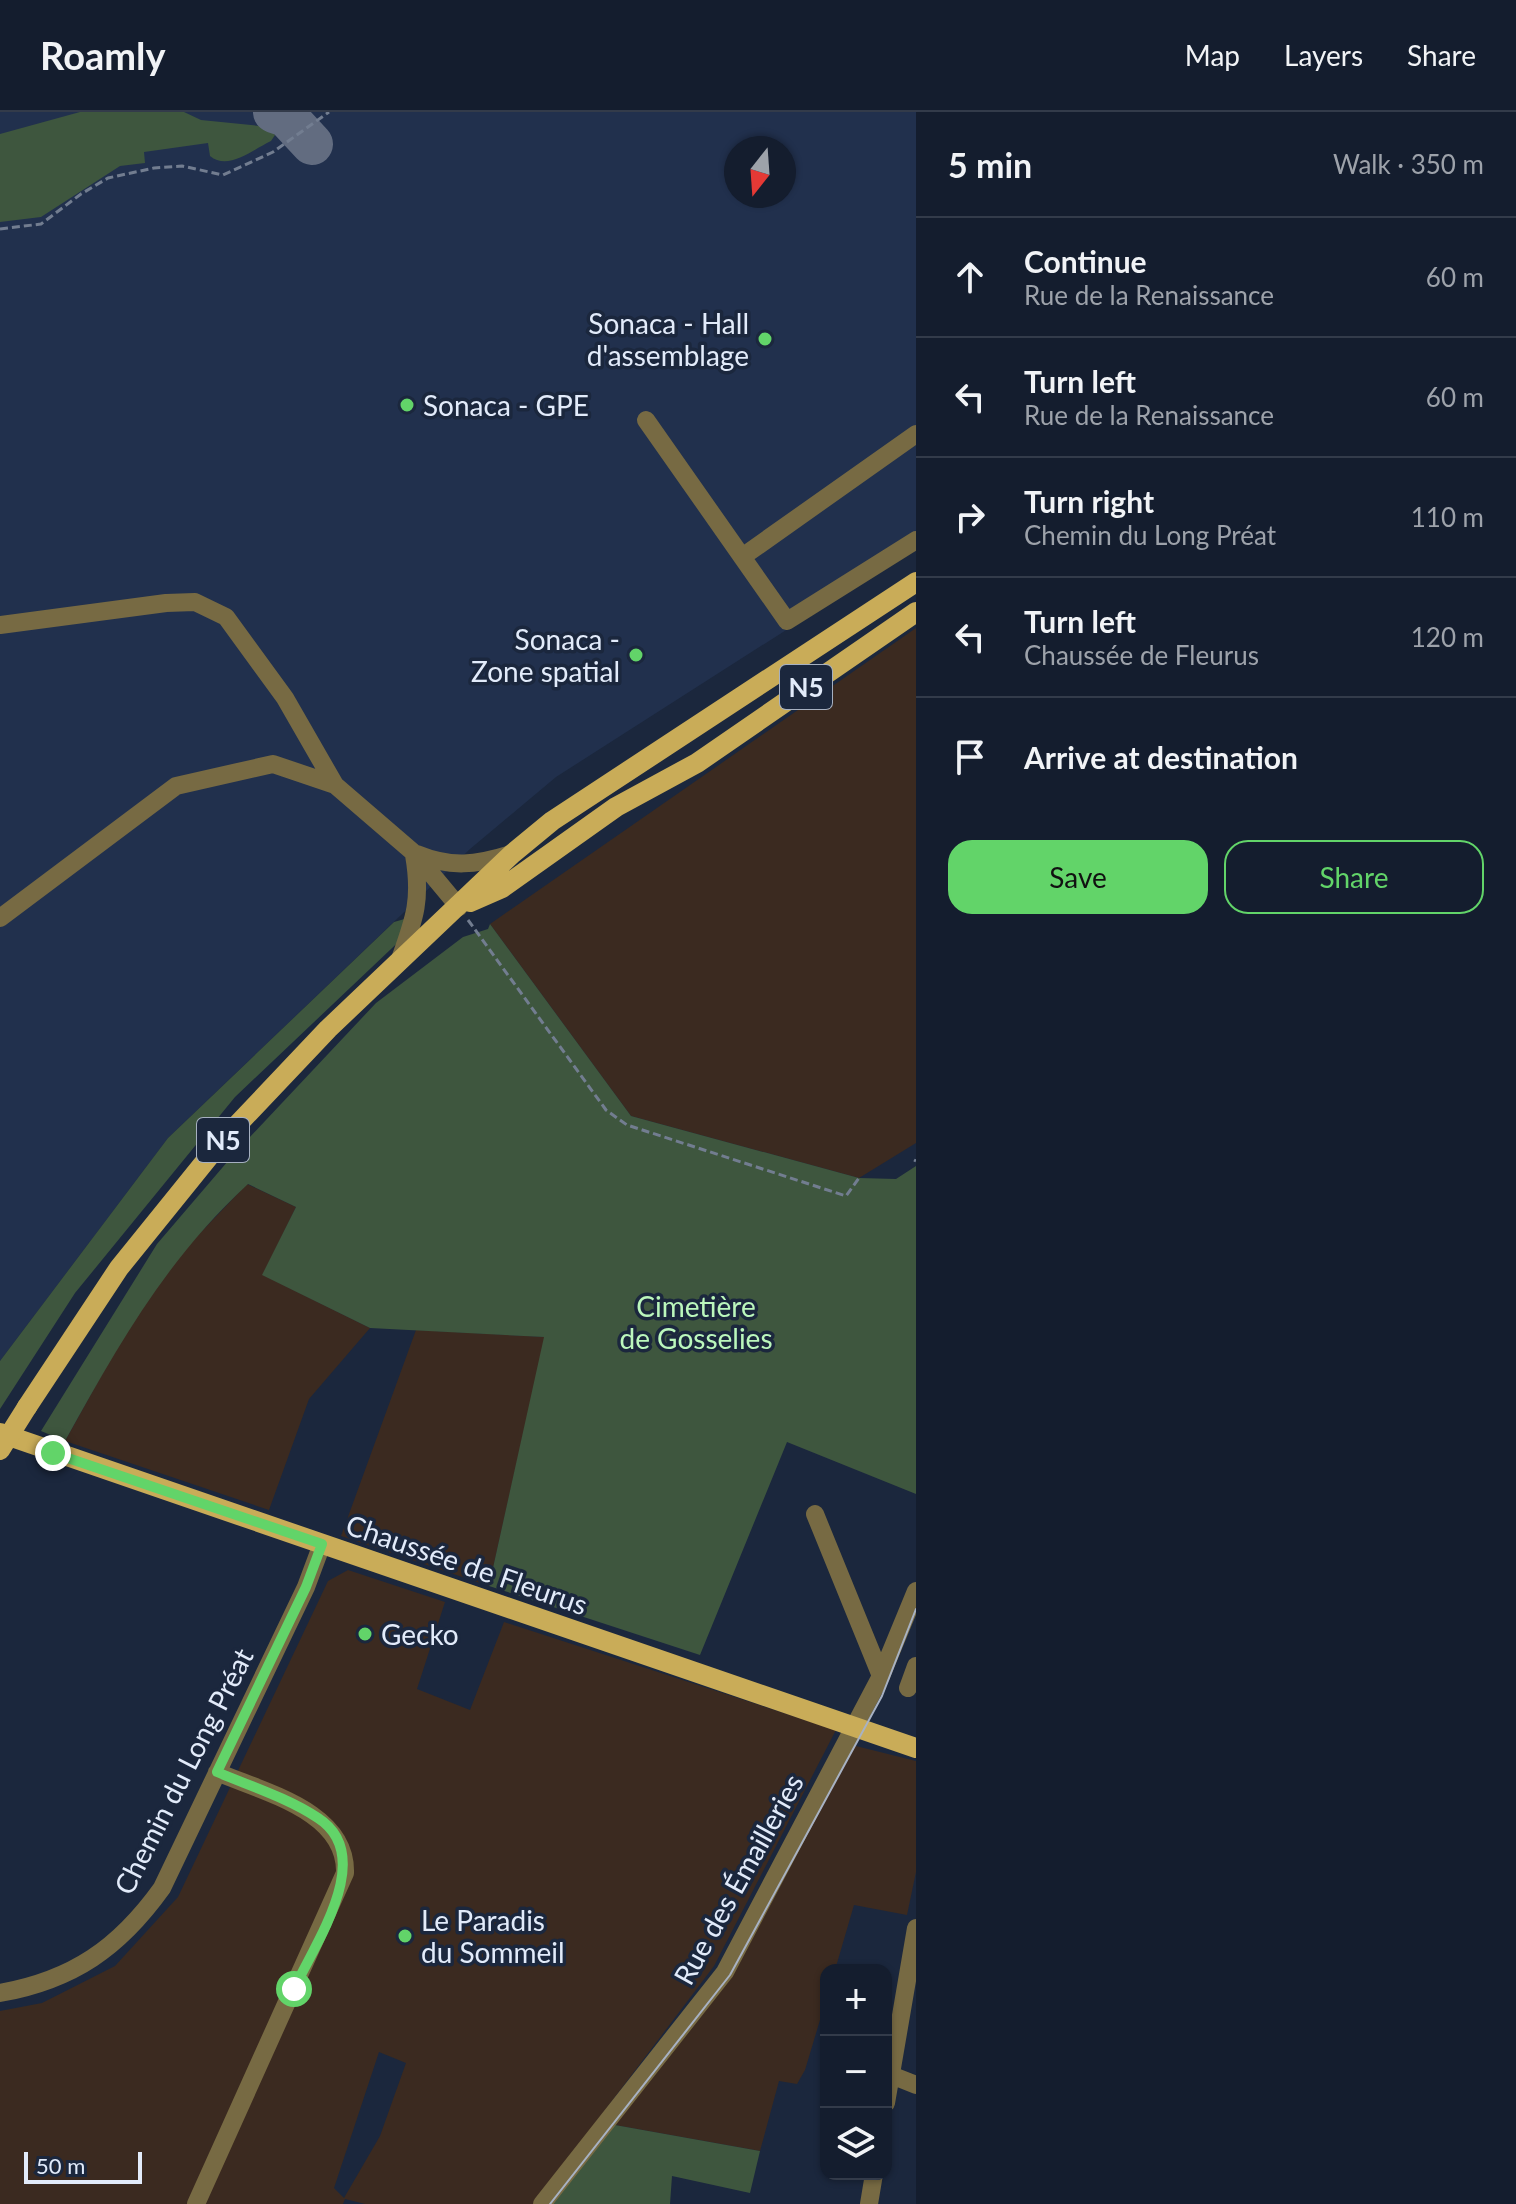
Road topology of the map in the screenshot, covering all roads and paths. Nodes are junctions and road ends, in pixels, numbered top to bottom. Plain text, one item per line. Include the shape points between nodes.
1 (329, 112) edge
2 (0, 229) edge
3 (646, 420) dead end
4 (916, 434) edge
5 (916, 540) edge
6 (742, 557) junction
7 (916, 582) edge
8 (916, 612) edge
9 (0, 625) edge
10 (335, 785) junction
11 (414, 853) junction
12 (512, 854) junction
13 (459, 907) junction
14 (0, 918) edge
15 (398, 963) junction
16 (859, 1178) dead end
17 (0, 1433) edge
18 (0, 1450) edge
19 (815, 1514) dead end
20 (322, 1544) junction
21 (916, 1591) edge
22 (916, 1666) edge
23 (881, 1676) junction
24 (908, 1688) dead end
25 (854, 1726) junction
26 (916, 1748) edge
27 (217, 1772) junction
28 (916, 1928) edge
29 (0, 1993) edge
30 (892, 2069) edge
31 (892, 2075) edge
32 (916, 2085) edge
33 (873, 2180) edge
34 (196, 2204) edge
35 (542, 2204) edge
36 (869, 2204) edge

1 - 2 path via 273,152 223,175 182,166 108,178 41,224
3 - 6 street
4 - 6 street
5 - 6 street via 787,621
7 - 12 main road, N5 via 552,821
8 - 13 main road, N5 via 697,763 616,807 502,888
9 - 10 street via 195,602 226,617 285,698
10 - 11 street
10 - 14 street via 273,764 176,786
11 - 12 street via 453,865 481,864
11 - 13 street
11 - 15 street via 418,911
12 - 13 main road, N5
13 - 15 main road, N5
13 - 16 path via 606,1110 627,1125 846,1196
15 - 18 main road, N5, bridge via 220,1143 119,1268
17 - 20 main road, Chaussée de Fleurus
19 - 23 street
20 - 25 main road, Chaussée de Fleurus
20 - 27 street, Chemin du Long Préat
21 - 23 street, Rue des Émailleries
22 - 24 street
23 - 25 street, Rue des Émailleries
25 - 26 main road, Chaussée de Fleurus
25 - 35 street, Rue des Émailleries via 725,1972
27 - 29 street, Chemin du Long Préat via 162,1888 136,1924 65,1975
27 - 34 street via 321,1819 343,1849 345,1873
28 - 30 street
31 - 32 street
33 - 36 street

